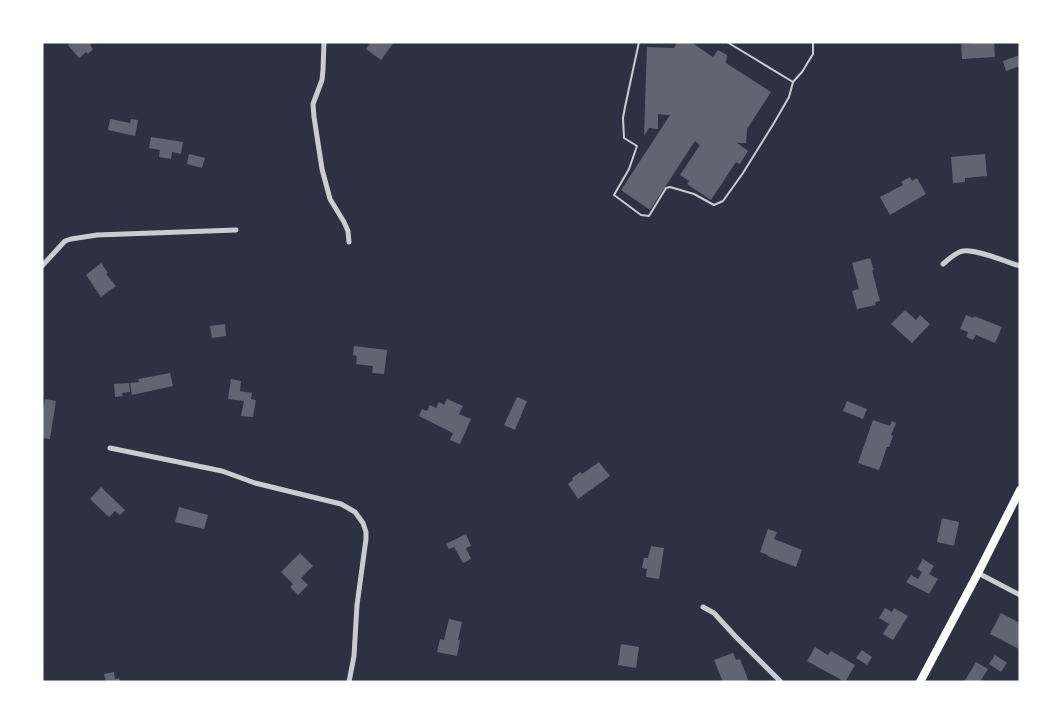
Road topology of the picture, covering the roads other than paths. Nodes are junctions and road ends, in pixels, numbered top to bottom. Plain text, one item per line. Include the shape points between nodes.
1 (324, 42) edge
2 (639, 42) edge
3 (727, 42) edge
4 (813, 42) edge
5 (793, 82) junction
6 (236, 230) dead end
7 (349, 242) dead end
8 (943, 264) dead end
9 (42, 266) edge
10 (1020, 266) edge
11 (110, 448) dead end
12 (1020, 490) edge
13 (978, 573) junction
14 (1020, 595) edge
15 (703, 607) dead end
16 (349, 682) edge
17 (781, 682) edge
18 (920, 682) edge

1 - 7 street via 322,80 313,104 314,117 330,199 348,231
2 - 5 lane via 623,118 624,138 637,146 614,195 641,215 649,216 670,187 714,205 723,201 774,123
3 - 5 lane
4 - 5 lane via 813,54
6 - 9 street via 71,239
8 - 10 street via 964,251
11 - 16 street via 222,471 342,504 355,512 363,522 366,539
12 - 13 main road
13 - 14 street
13 - 18 main road
15 - 17 street via 714,613

